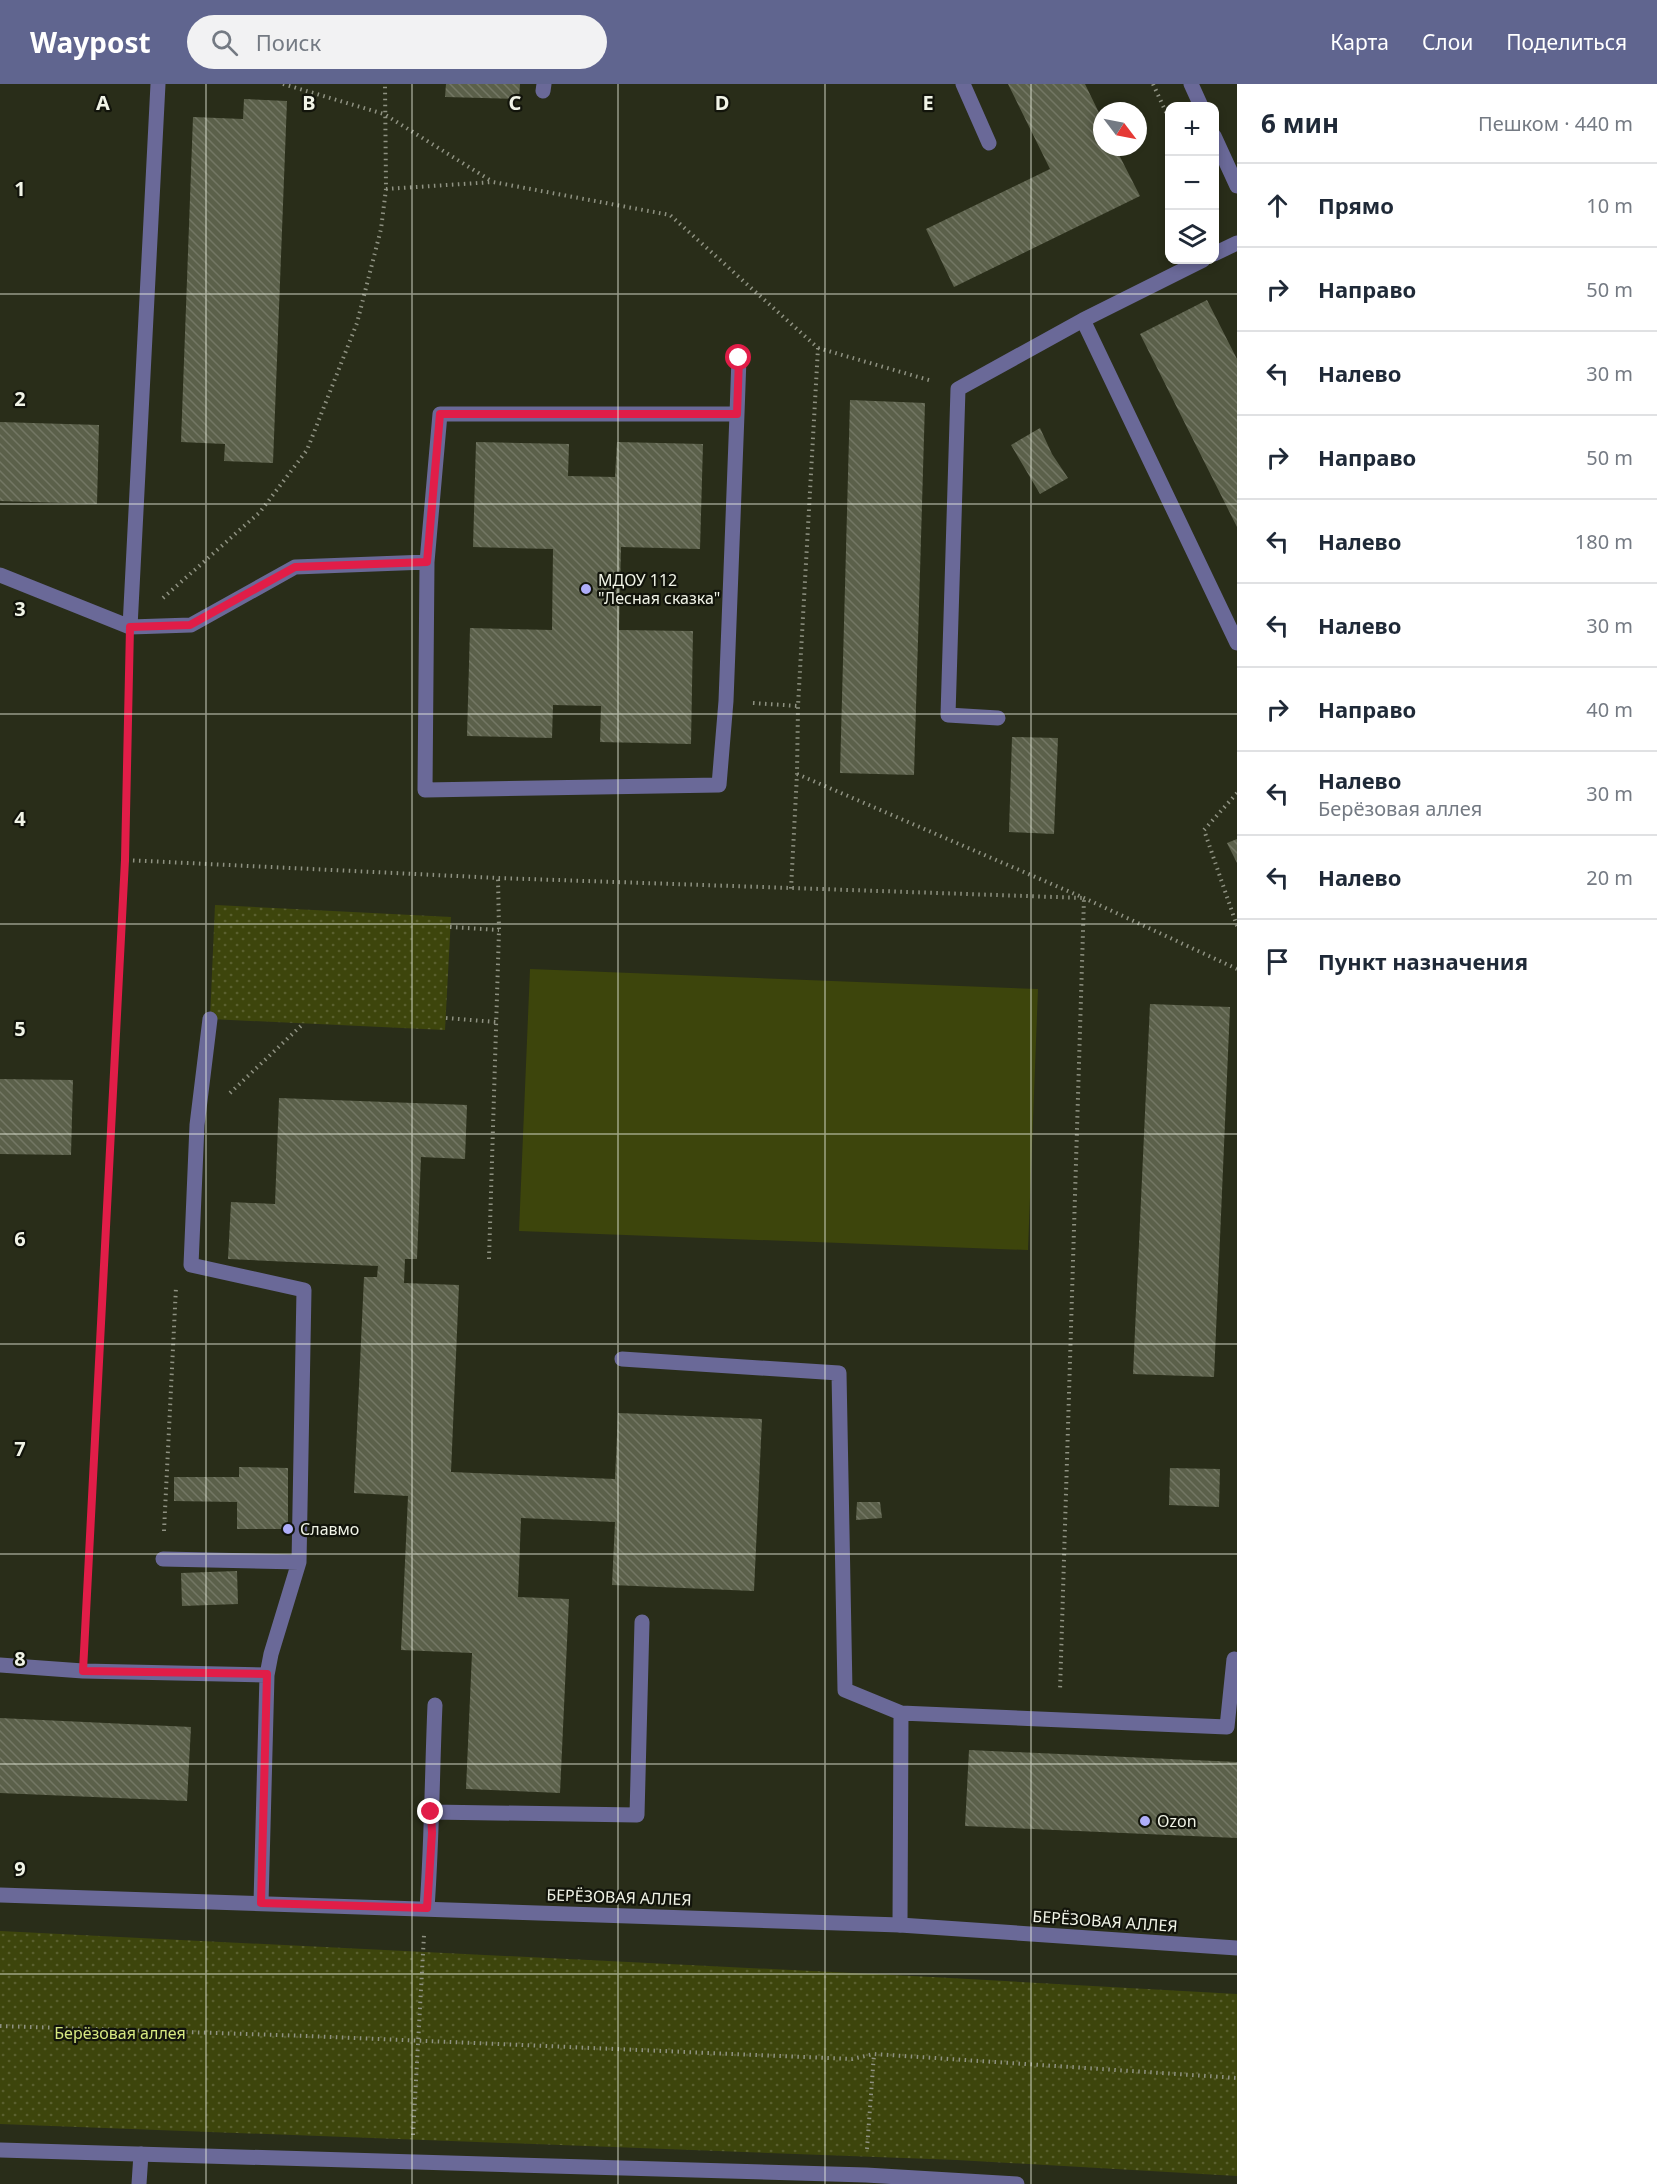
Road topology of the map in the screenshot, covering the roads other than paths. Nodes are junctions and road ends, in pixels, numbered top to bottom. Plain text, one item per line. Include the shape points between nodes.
1 (158, 84) edge
2 (963, 84) edge
3 (1191, 84) edge
4 (1199, 102) edge
5 (989, 142) dead end
6 (1219, 145) edge
7 (1237, 186) edge
8 (1237, 243) edge
9 (1219, 252) edge
10 (1195, 264) edge
11 (1083, 320) junction
12 (739, 358) dead end
13 (737, 414) junction
14 (427, 562) junction
15 (0, 575) edge
16 (130, 627) junction
17 (1237, 642) edge
18 (998, 718) dead end
19 (210, 1019) dead end
20 (622, 1359) dead end
21 (162, 1559) road end
22 (299, 1562) junction
23 (642, 1622) dead end
24 (1234, 1659) dead end
25 (0, 1665) edge
26 (267, 1674) junction
27 (435, 1705) dead end
28 (901, 1713) junction
29 (431, 1812) junction
30 (0, 1895) edge
31 (261, 1903) junction
32 (427, 1908) junction
33 (900, 1925) junction
34 (1237, 1948) edge
35 (0, 2150) edge
36 (141, 2154) junction
37 (865, 2180) edge
38 (139, 2184) edge
39 (1017, 2184) edge

1 - 16 street
2 - 5 street
3 - 4 street
6 - 7 street
8 - 9 street
10 - 11 street
11 - 17 street
11 - 18 street via 958,389 948,716
12 - 13 street
13 - 14 street via 440,414
13 - 14 street via 719,784 425,790
14 - 16 street via 295,567 190,625
15 - 16 street
19 - 22 street via 197,1125 191,1266 304,1290
20 - 28 street via 838,1373 845,1690
21 - 22 street
22 - 26 street
23 - 29 street via 637,1815
24 - 28 street via 1227,1726
25 - 26 street via 83,1671
26 - 31 street
27 - 29 street
28 - 33 street
29 - 32 street
30 - 31 street, БЕРЁЗОВАЯ АЛЛЕЯ
31 - 32 street, БЕРЁЗОВАЯ АЛЛЕЯ
32 - 33 street, БЕРЁЗОВАЯ АЛЛЕЯ
33 - 34 street, БЕРЁЗОВАЯ АЛЛЕЯ
35 - 36 street
36 - 37 street
36 - 38 street
37 - 39 street

